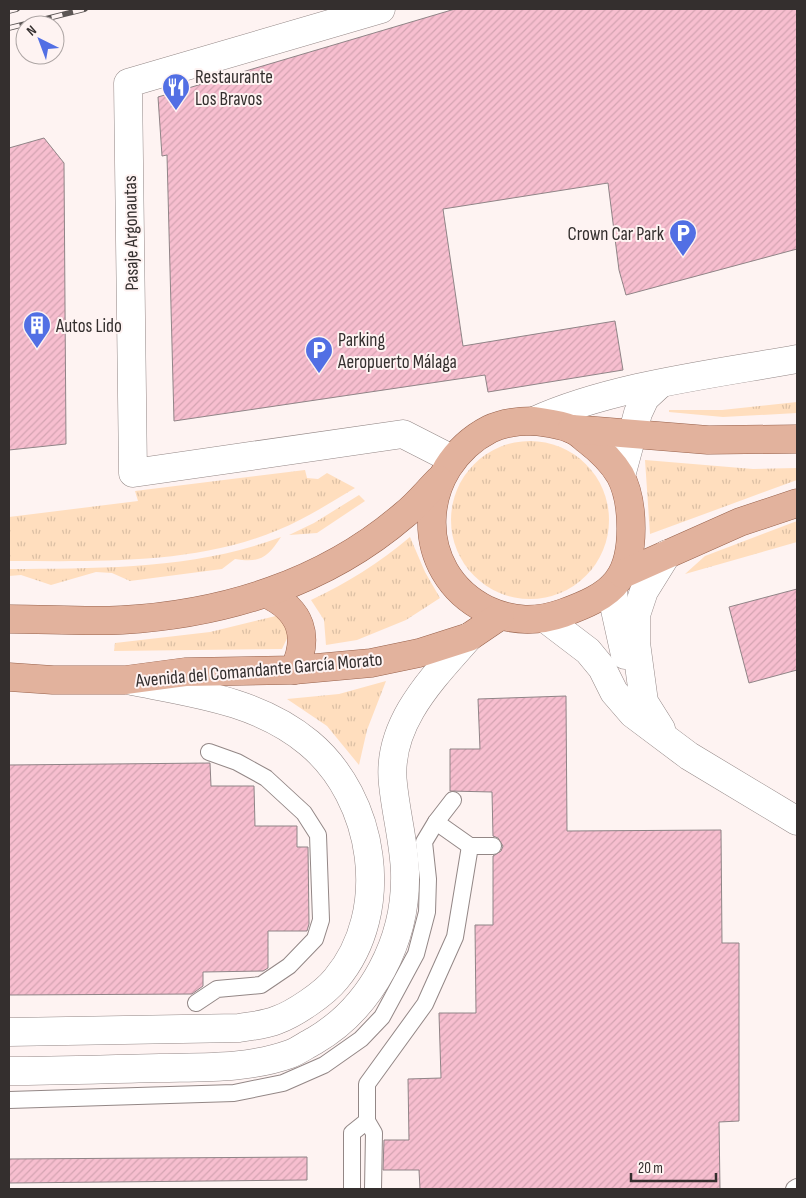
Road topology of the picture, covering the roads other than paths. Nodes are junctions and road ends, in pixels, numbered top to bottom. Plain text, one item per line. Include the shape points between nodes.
1 (381, 9) edge
2 (797, 359) edge
3 (659, 385) junction
4 (534, 420) junction
5 (572, 429) junction
6 (632, 434) junction
7 (797, 439) edge
8 (446, 469) junction
9 (621, 476) junction
10 (797, 503) edge
11 (667, 554) junction
12 (618, 580) junction
13 (267, 594) junction
14 (500, 616) junction
15 (9, 619) edge
16 (546, 619) junction
17 (469, 637) junction
18 (294, 670) junction
19 (9, 678) edge
20 (53, 680) junction
21 (125, 680) junction
22 (9, 689) edge
23 (644, 702) junction
24 (667, 739) junction
25 (209, 752) dead end
26 (453, 800) dead end
27 (797, 821) edge
28 (436, 822) junction
29 (470, 846) junction
30 (493, 846) dead end
31 (196, 1003) dead end
32 (9, 1032) edge
33 (9, 1070) edge
34 (9, 1100) edge
35 (367, 1121) junction
36 (797, 1187) edge
37 (352, 1189) edge
38 (373, 1189) edge
39 (794, 1189) edge

1 - 8 street, Pasaje Argonautas via 128,83 133,473 403,434
2 - 3 street
3 - 4 street via 567,406
3 - 6 street via 645,398
4 - 5 main road
4 - 8 main road via 492,428 470,441
5 - 6 main road
5 - 9 main road via 606,454
6 - 7 main road via 708,440
6 - 9 street
8 - 13 main road via 405,515 369,541 319,571
8 - 14 main road via 431,514 435,550 448,578 464,596
9 - 12 main road via 630,510 630,541
10 - 11 main road via 740,522
11 - 12 main road
11 - 23 street via 644,590 636,615 636,643
12 - 16 main road via 582,606
12 - 23 street via 614,605 624,651
13 - 15 main road via 194,613 121,620
13 - 18 main road via 283,602 298,621 302,636 301,655
14 - 16 main road via 521,620
14 - 17 main road, Avenida del Comandante García Morato
16 - 24 street via 588,650 614,692 633,714
17 - 18 main road, Avenida del Comandante García Morato via 419,653 371,663
17 - 33 street via 426,687 406,718 395,753 392,782 405,873 402,917 387,962 363,1001 331,1031 291,1054 242,1066
18 - 21 main road, Avenida del Comandante García Morato via 185,672
19 - 20 main road, Avenida del Comandante García Morato
20 - 21 main road, Avenida del Comandante García Morato
20 - 22 street
21 - 32 street via 224,699 277,721 309,743 339,777 357,812 369,852 367,914 356,947 336,980 311,1000 277,1020 239,1028
23 - 24 street
24 - 27 street via 689,756
25 - 31 lane via 237,762 266,778 304,813 318,835 321,920 315,939 289,966 261,985 217,989
26 - 28 lane
28 - 29 lane
28 - 34 lane via 424,842 427,912 416,954 382,1018 324,1065 283,1083 234,1093
29 - 30 lane
29 - 35 lane via 456,937 425,1004 367,1084
35 - 37 lane via 352,1133
35 - 38 lane via 374,1133
36 - 39 lane

